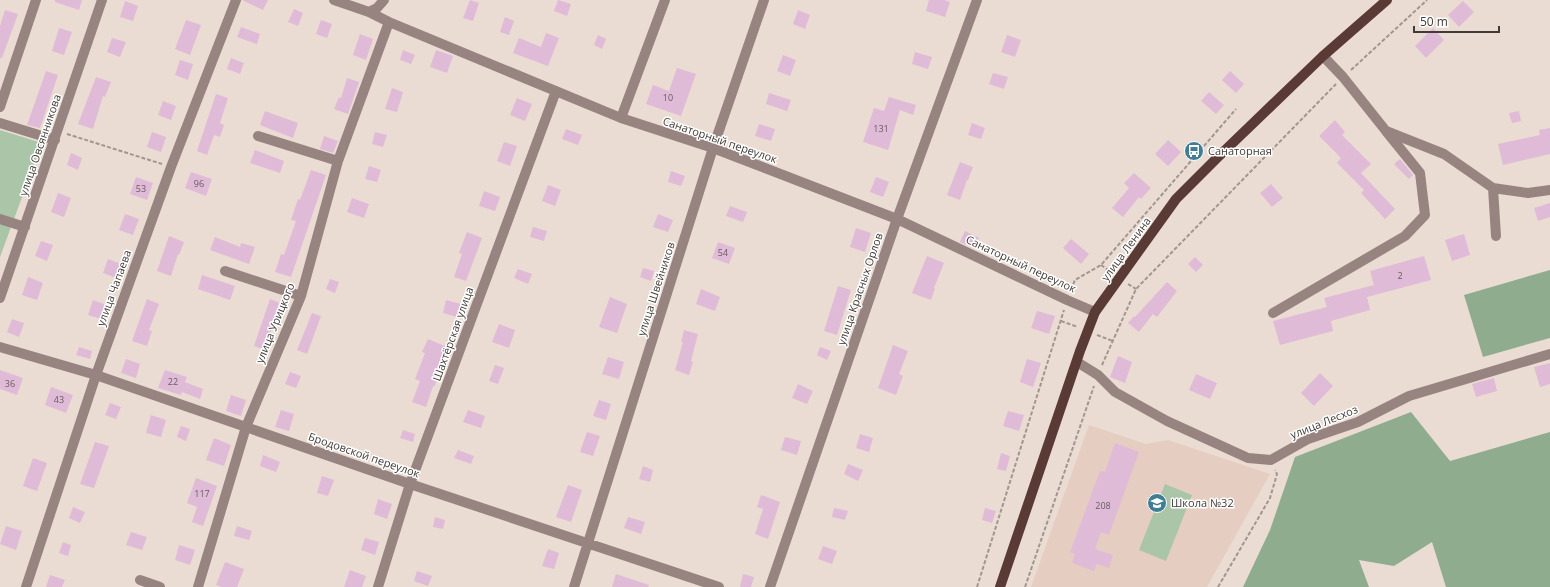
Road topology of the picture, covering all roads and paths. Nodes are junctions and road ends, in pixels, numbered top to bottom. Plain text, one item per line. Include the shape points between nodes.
1 (36, 0) edge
2 (102, 0) edge
3 (236, 0) edge
4 (334, 0) edge
5 (384, 0) edge
6 (665, 0) edge
7 (764, 0) edge
8 (977, 0) edge
9 (1387, 0) edge
10 (1426, 0) edge
11 (369, 12) junction
12 (389, 22) junction
13 (1323, 56) junction
14 (1343, 77) junction
15 (556, 92) junction
16 (0, 107) edge
17 (621, 118) junction
18 (0, 123) edge
19 (1386, 131) junction
20 (56, 136) junction
21 (258, 136) dead end
22 (713, 148) junction
23 (338, 161) junction
24 (171, 167) junction
25 (1493, 188) junction
26 (1550, 190) edge
27 (0, 219) edge
28 (897, 219) junction
29 (25, 227) junction
30 (1496, 236) dead end
31 (225, 271) dead end
32 (1, 295) edge
33 (301, 296) junction
34 (1095, 312) junction
35 (1273, 313) dead end
36 (0, 347) edge
37 (1550, 354) edge
38 (1077, 362) junction
39 (96, 375) junction
40 (1098, 375) junction
41 (246, 427) junction
42 (1271, 460) junction
43 (410, 484) junction
44 (588, 543) junction
45 (140, 580) dead end
46 (26, 587) edge
47 (160, 587) edge
48 (198, 587) edge
49 (378, 587) edge
50 (574, 587) edge
51 (719, 587) edge
52 (770, 587) edge
53 (1000, 587) edge
54 (1025, 587) edge
55 (1218, 587) edge

1 - 16 street
2 - 20 street, улица Овсянникова
3 - 24 street, улица Чапаева
4 - 11 street, Санаторный переулок
5 - 11 street
6 - 17 street
7 - 22 street, улица Швейников
8 - 28 street, улица Красных Орлов
9 - 13 main road, улица Ленина
10 - 14 path
11 - 12 street, Санаторный переулок
12 - 15 street, Санаторный переулок
12 - 23 street, улица Урицкого
13 - 14 street
13 - 34 main road, улица Ленина via 1176,199
14 - 19 street
14 - 40 path via 1136,289
15 - 17 street, Санаторный переулок
15 - 43 street, Шахтёрская улица
17 - 22 street, Санаторный переулок
18 - 20 street
19 - 25 street via 1444,154
19 - 35 street via 1420,173 1425,215 1405,236
20 - 24 path
20 - 29 street, улица Овсянникова
21 - 23 street
22 - 28 street, Санаторный переулок
22 - 44 street, улица Швейников
23 - 33 street, улица Урицкого
24 - 39 street, улица Чапаева
25 - 26 street via 1528,193
25 - 30 street
27 - 29 street
28 - 34 street, Санаторный переулок
28 - 52 street, улица Красных Орлов
29 - 32 street, улица Овсянникова
31 - 33 street
33 - 41 street, улица Урицкого
34 - 38 main road, улица Ленина
36 - 39 street, Бродовской переулок
37 - 42 street, улица Лесхоз via 1409,396 1358,422 1308,439
38 - 40 street
38 - 53 main road, улица Ленина
39 - 41 street, Бродовской переулок
39 - 46 street, улица Чапаева
40 - 42 street via 1116,392 1167,421 1248,458
40 - 54 path
41 - 43 street, Бродовской переулок
41 - 48 street, улица Урицкого
42 - 55 path via 1277,474 1270,498
43 - 44 street, Бродовской переулок
43 - 49 street, Шахтёрская улица
44 - 50 street, улица Швейников
44 - 51 street, Бродовской переулок
45 - 47 street

